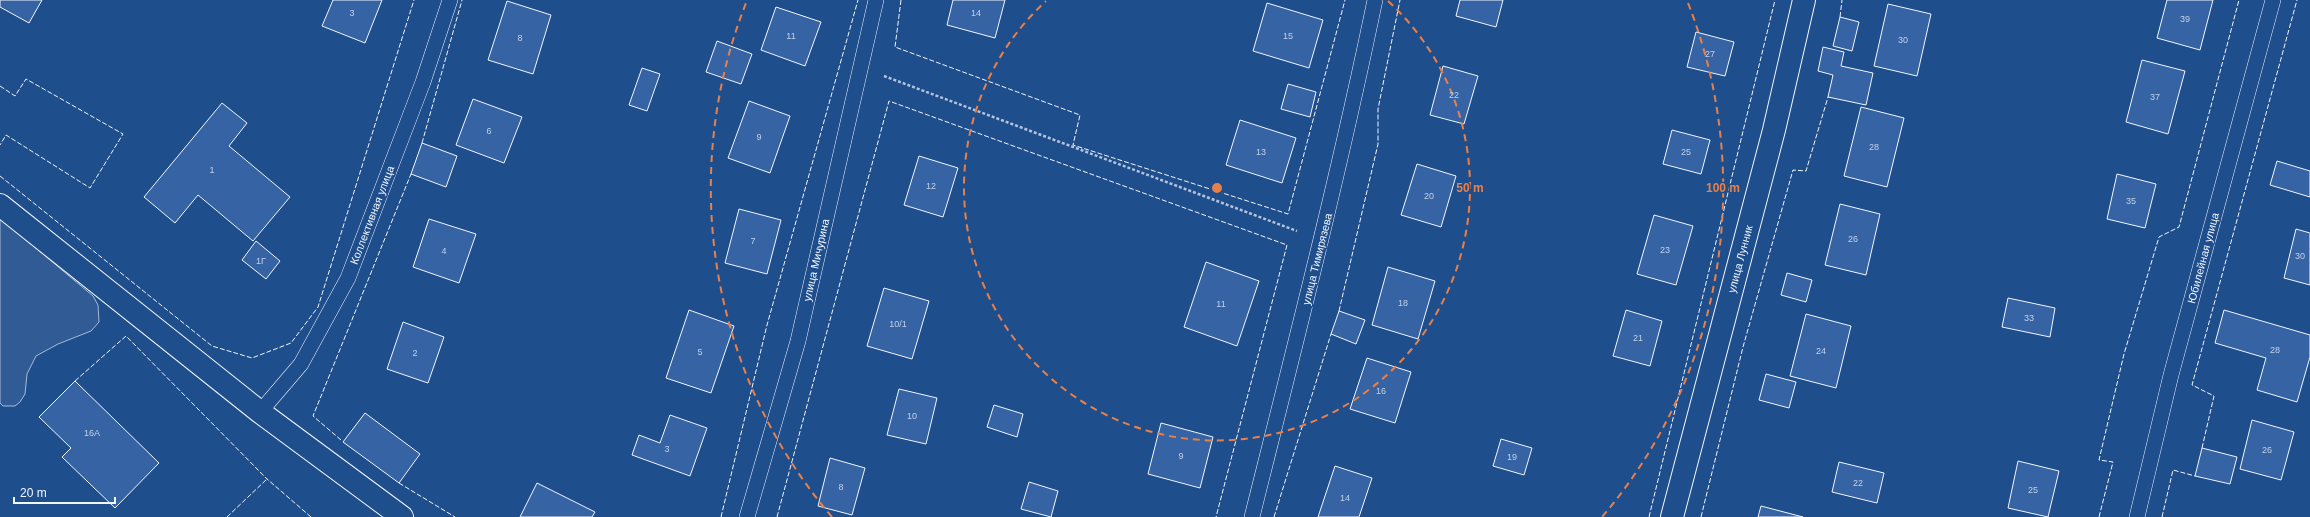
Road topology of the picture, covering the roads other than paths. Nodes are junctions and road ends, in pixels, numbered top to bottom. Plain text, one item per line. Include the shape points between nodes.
1 (450, 0) edge
2 (876, 0) edge
3 (1374, 0) edge
4 (1804, 0) edge
5 (2274, 0) edge
6 (0, 205) edge
7 (260, 412) junction
8 (402, 517) edge
9 (747, 517) edge
10 (1252, 517) edge
11 (1672, 517) edge
12 (2136, 517) edge

1 - 7 lane, Коллективная улица via 423,82 348,278 301,364
2 - 9 lane, улица Мичурина via 798,341
3 - 10 lane, улица Тимирязева via 1322,240
4 - 11 street, улица Лунник via 1774,130
5 - 12 lane, Юбилейная улица via 2171,375
6 - 7 street
7 - 8 street

